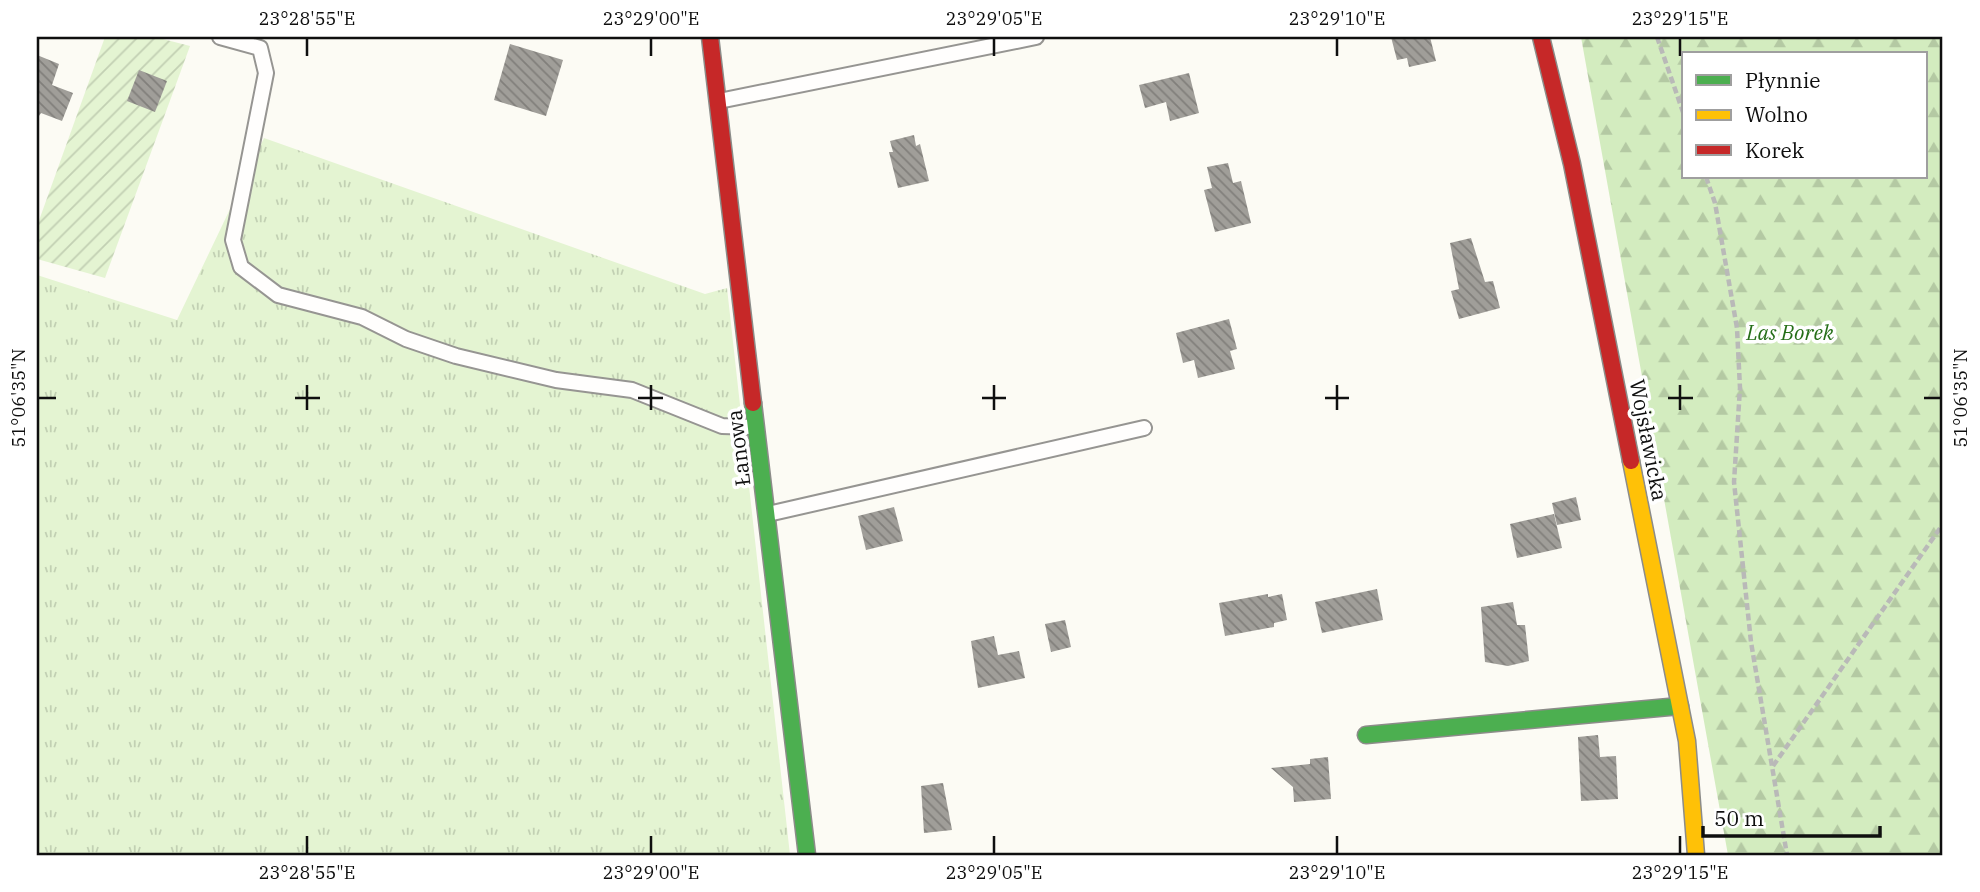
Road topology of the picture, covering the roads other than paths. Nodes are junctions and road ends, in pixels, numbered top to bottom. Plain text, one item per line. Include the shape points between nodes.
1 (220, 37) edge
2 (710, 37) edge
3 (1036, 37) edge
4 (1541, 37) edge
5 (718, 101) junction
6 (756, 427) junction
7 (1144, 428) dead end
8 (766, 514) junction
9 (1680, 706) junction
10 (1366, 735) dead end
11 (807, 855) edge
12 (1696, 855) edge

1 - 6 lane via 260,48 266,73 233,240 241,267 278,295 362,317 456,356 556,380 632,390 722,426
2 - 5 street, Łanowa
3 - 5 lane
4 - 9 street, Wojsławicka via 1572,164
5 - 6 street, Łanowa
6 - 8 street, Łanowa
7 - 8 lane
8 - 11 street, Łanowa
9 - 10 street
9 - 12 street, Wojsławicka

